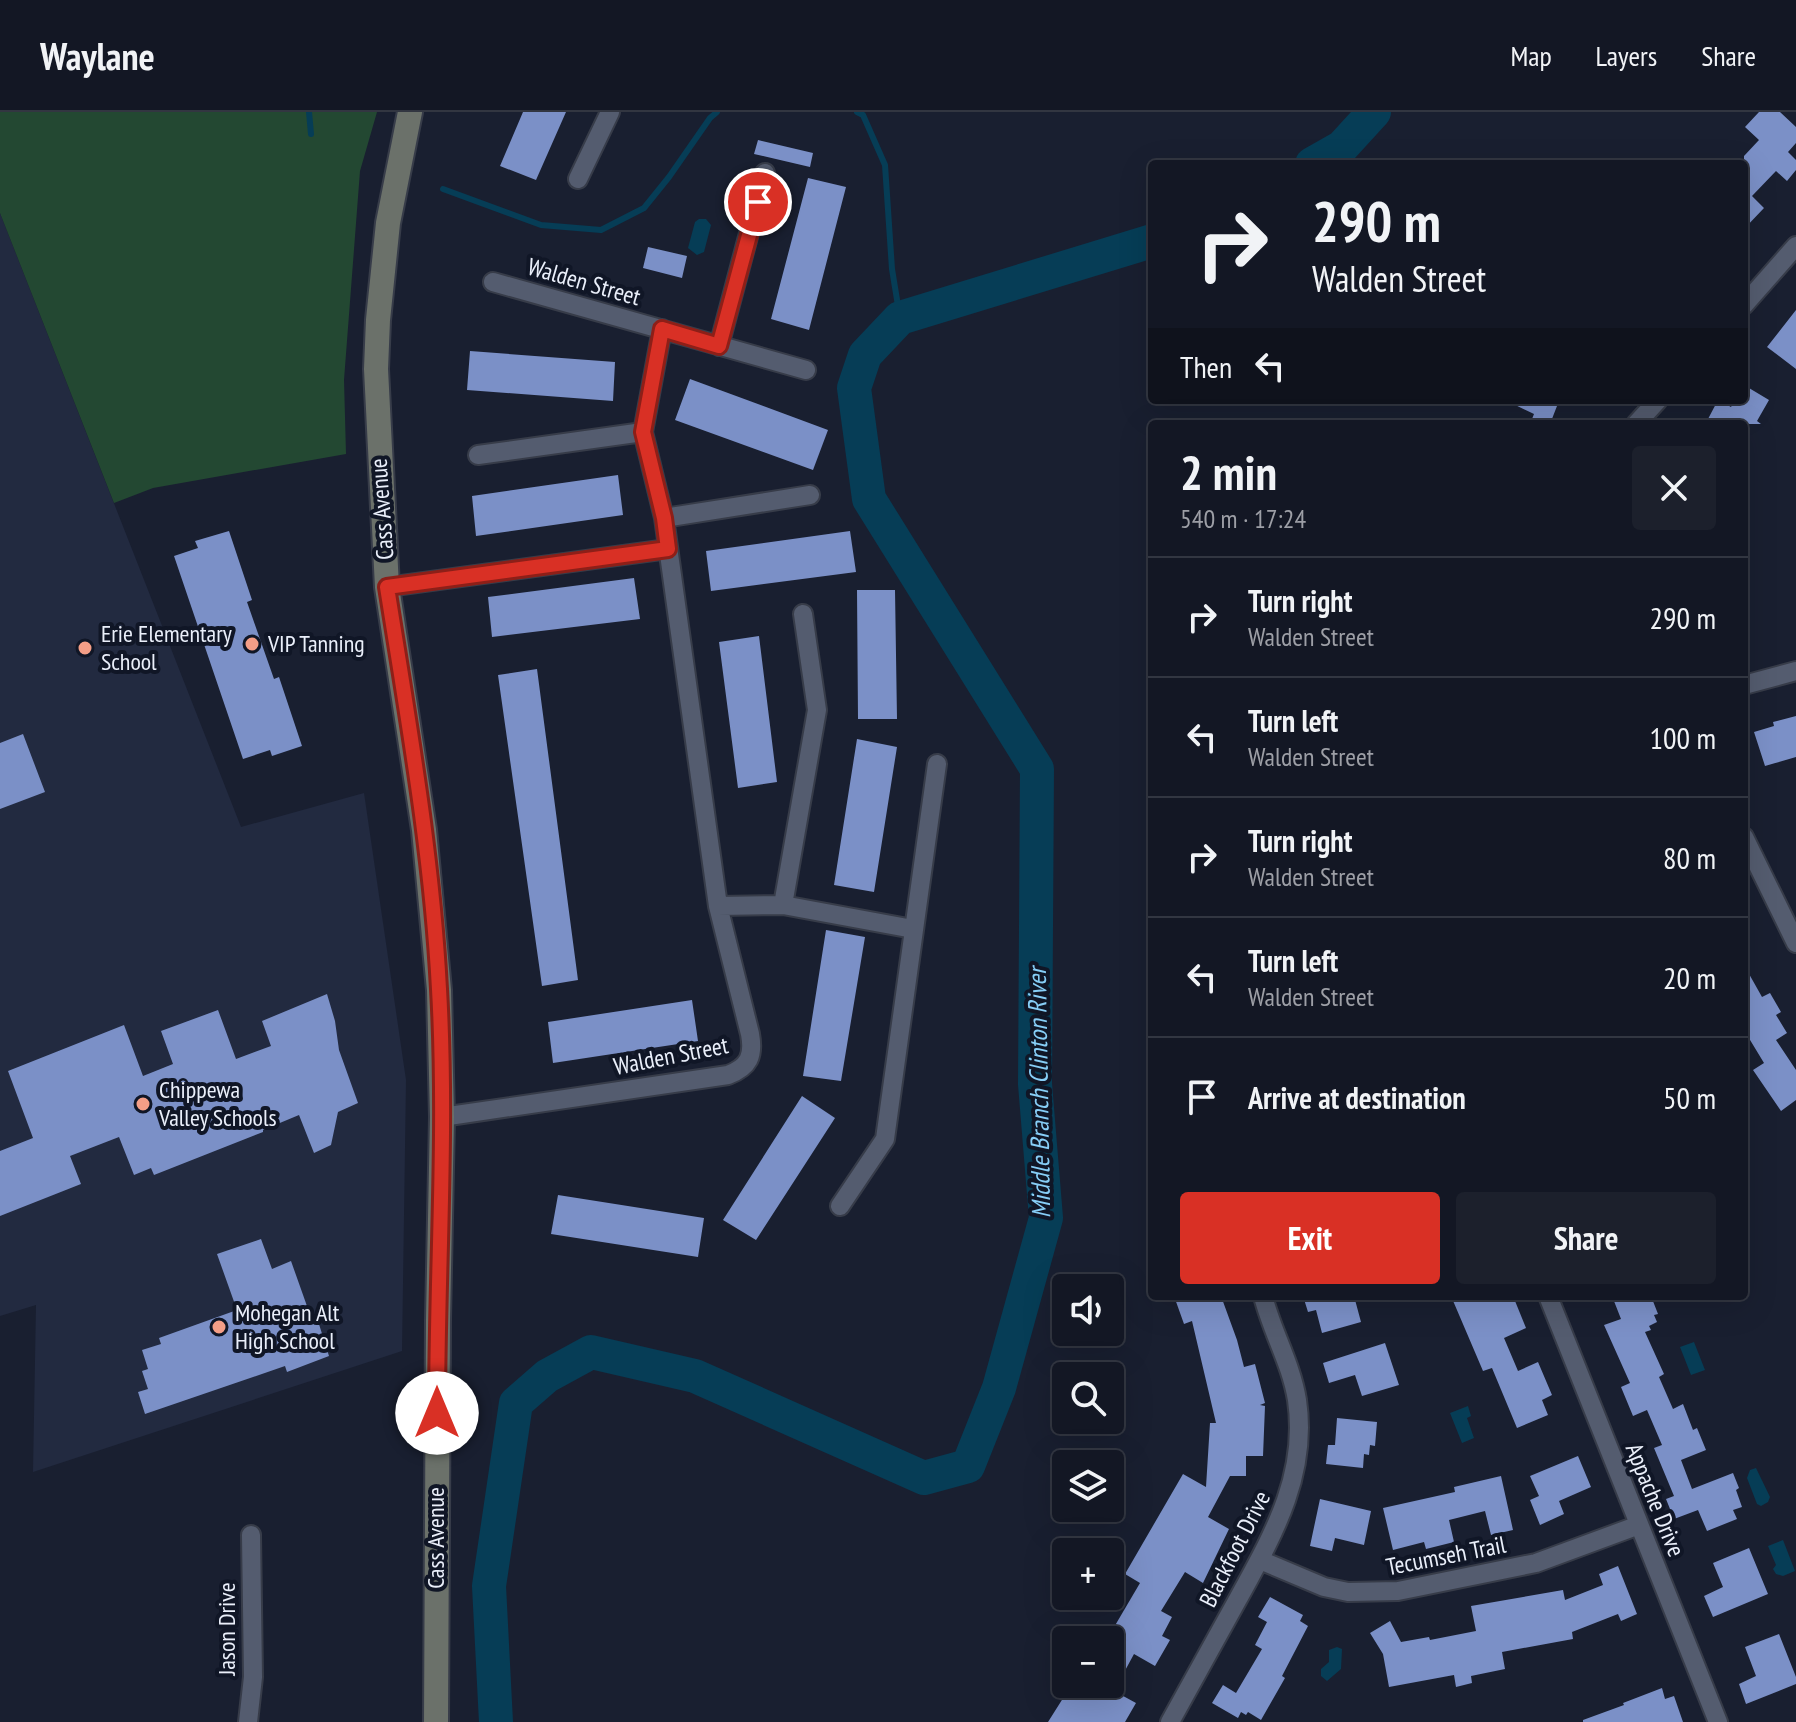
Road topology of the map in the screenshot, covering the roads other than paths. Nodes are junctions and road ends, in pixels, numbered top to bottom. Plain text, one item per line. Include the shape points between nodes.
1 (410, 112) edge
2 (610, 112) edge
3 (765, 173) dead end
4 (578, 179) dead end
5 (1794, 251) edge
6 (493, 282) dead end
7 (1748, 301) edge
8 (662, 329) junction
9 (719, 346) junction
10 (806, 370) dead end
11 (1654, 404) edge
12 (1640, 420) edge
13 (643, 432) junction
14 (478, 455) dead end
15 (810, 495) dead end
16 (664, 518) junction
17 (668, 549) junction
18 (387, 587) junction
19 (803, 614) dead end
20 (1796, 671) edge
21 (1748, 684) edge
22 (937, 764) dead end
23 (1748, 845) edge
24 (783, 905) junction
25 (718, 906) junction
26 (913, 929) junction
27 (1796, 943) edge
28 (442, 1117) junction
29 (840, 1206) dead end
30 (1265, 1300) edge
31 (1550, 1300) edge
32 (1639, 1525) junction
33 (251, 1535) dead end
34 (1260, 1560) junction
35 (248, 1722) edge
36 (436, 1722) edge
37 (1170, 1722) edge
38 (1718, 1722) edge

1 - 18 main road, Cass Avenue via 388,223 378,320 377,419
2 - 4 street
3 - 9 street
5 - 7 street
6 - 8 street, Walden Street
8 - 9 street, Walden Street
8 - 13 street, Walden Street
9 - 10 street, Walden Street
11 - 12 street
13 - 14 street
13 - 16 street, Walden Street
15 - 16 street
16 - 17 street, Walden Street
17 - 18 street
17 - 25 street, Walden Street
18 - 28 main road, Cass Avenue via 424,830 439,990
19 - 24 street via 817,710
20 - 21 street
22 - 26 street
23 - 27 street
24 - 25 street
24 - 26 street
25 - 28 street, Walden Street via 752,1047 742,1070
26 - 29 street via 885,1139
28 - 36 main road, Cass Avenue
30 - 34 street, Blackfoot Drive via 1290,1366 1300,1439 1289,1499
31 - 32 street, Appache Drive
32 - 34 street, Tecumseh Trail via 1536,1563 1398,1591 1324,1587
32 - 38 street, Appache Drive
33 - 35 street, Jason Drive via 253,1677
34 - 37 street, Blackfoot Drive

